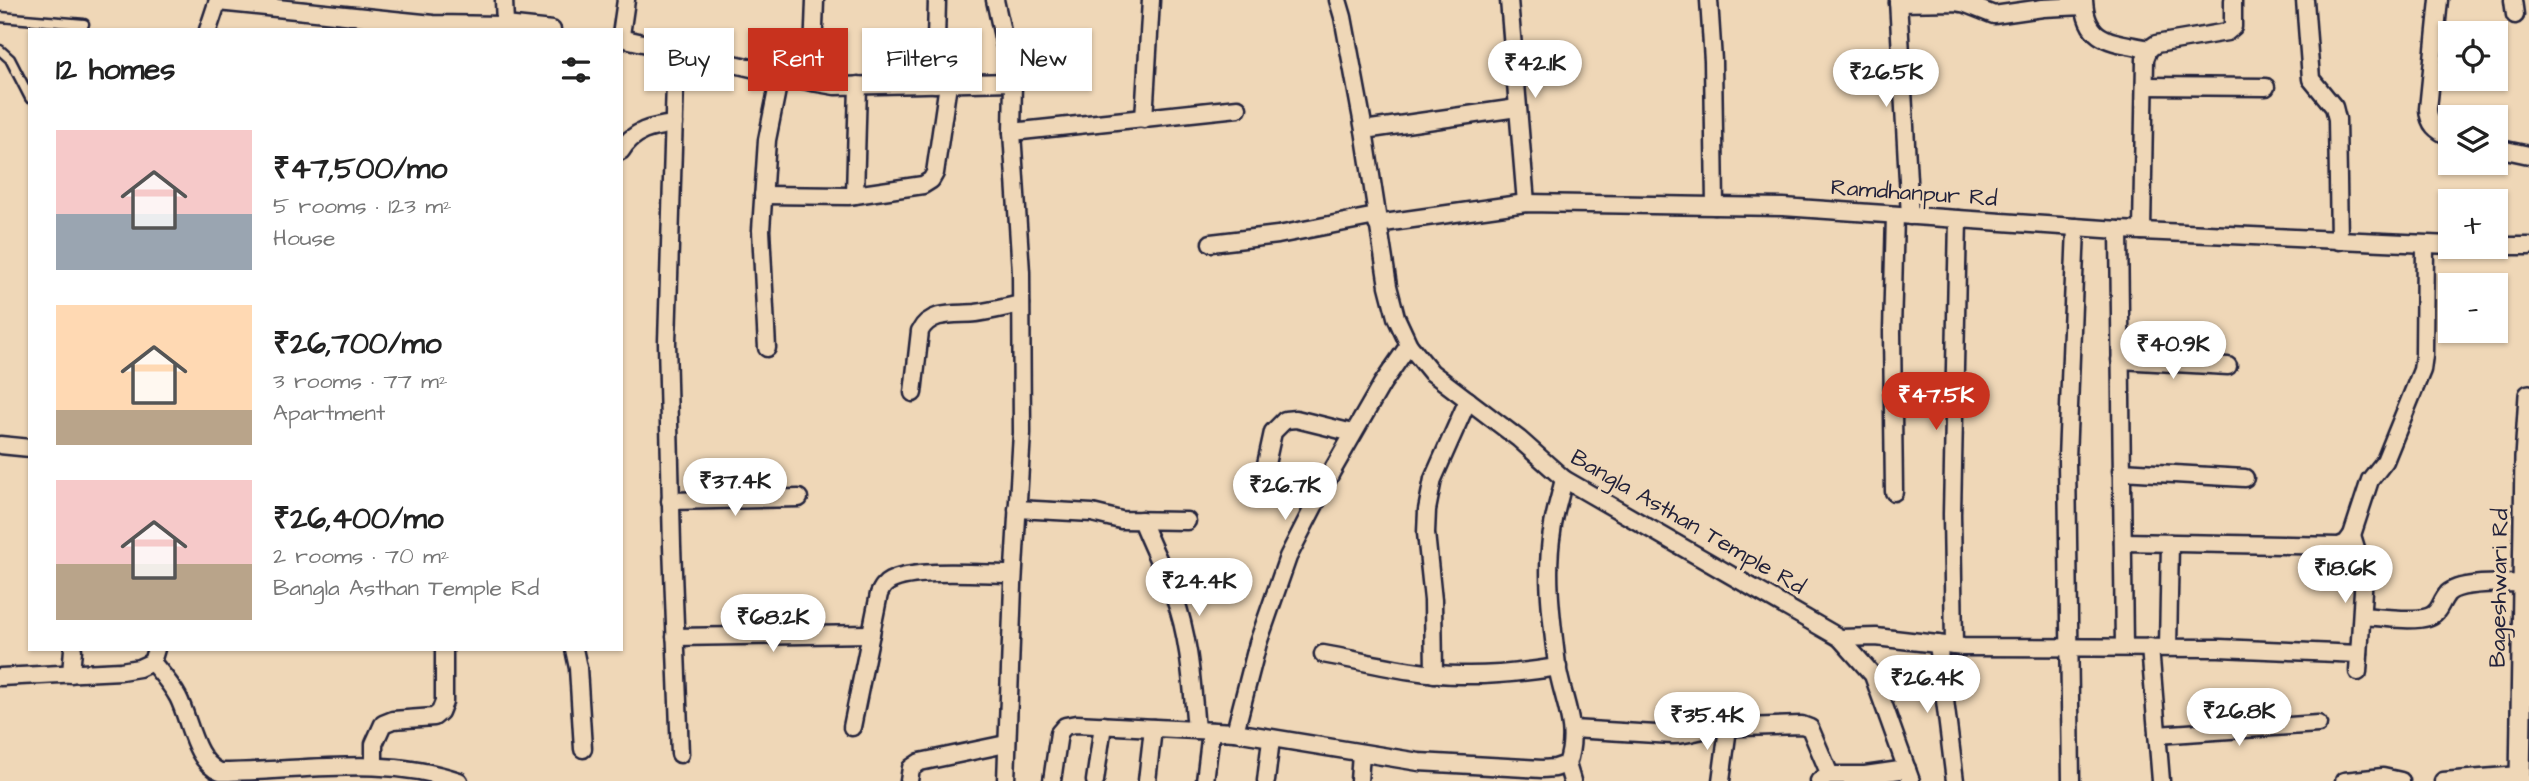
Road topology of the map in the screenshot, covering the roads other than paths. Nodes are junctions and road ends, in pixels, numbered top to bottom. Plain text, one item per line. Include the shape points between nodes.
1 (504, 0) edge
2 (626, 0) edge
3 (816, 0) edge
4 (937, 0) edge
5 (995, 0) edge
6 (1151, 0) edge
7 (1338, 0) edge
8 (1509, 0) edge
9 (1709, 0) edge
10 (2233, 0) edge
11 (2305, 0) edge
12 (2439, 0) edge
13 (218, 1) edge
14 (1898, 1) edge
15 (2084, 3) edge
16 (2000, 7) edge
17 (0, 17) edge
18 (84, 24) dead end
19 (505, 25) junction
20 (433, 27) edge
21 (209, 28) edge
22 (533, 28) edge
23 (622, 28) edge
24 (815, 28) edge
25 (939, 28) edge
26 (1001, 28) edge
27 (623, 37) edge
28 (644, 42) edge
29 (2149, 49) junction
30 (0, 50) edge
31 (848, 84) edge
32 (858, 85) junction
33 (862, 85) edge
34 (2145, 86) junction
35 (2266, 88) dead end
36 (675, 91) edge
37 (777, 91) edge
38 (941, 91) edge
39 (1013, 91) edge
40 (28, 94) edge
41 (1238, 108) dead end
42 (1517, 108) junction
43 (1144, 119) junction
44 (674, 124) junction
45 (1364, 130) junction
46 (2438, 131) edge
47 (1012, 132) junction
48 (623, 149) edge
49 (2508, 151) edge
50 (2529, 156) edge
51 (763, 195) junction
52 (855, 195) junction
53 (1526, 203) junction
54 (1715, 206) junction
55 (1903, 215) junction
56 (1958, 219) junction
57 (1376, 220) junction
58 (2076, 227) junction
59 (2119, 230) junction
60 (2141, 231) junction
61 (2339, 241) junction
62 (1211, 243) dead end
63 (2425, 245) junction
64 (2438, 245) edge
65 (2508, 246) edge
66 (2529, 246) edge
67 (1021, 304) junction
68 (1409, 345) junction
69 (767, 348) dead end
70 (2120, 360) junction
71 (2228, 366) dead end
72 (913, 393) dead end
73 (2529, 396) edge
74 (1468, 400) junction
75 (1353, 433) junction
76 (0, 445) edge
77 (28, 448) edge
78 (2527, 458) edge
79 (2121, 471) junction
80 (1263, 478) dead end
81 (2245, 478) dead end
82 (1564, 479) junction
83 (1894, 492) dead end
84 (799, 498) dead end
85 (670, 501) junction
86 (1017, 509) junction
87 (1141, 520) junction
88 (1187, 521) dead end
89 (2352, 535) junction
90 (2123, 542) junction
91 (2170, 543) junction
92 (1013, 574) junction
93 (2523, 583) junction
94 (2362, 616) junction
95 (871, 634) junction
96 (675, 637) junction
97 (1840, 638) junction
98 (1946, 645) junction
99 (2069, 647) junction
100 (2124, 647) junction
101 (2150, 647) junction
102 (2168, 647) junction
103 (73, 651) edge
104 (444, 651) edge
105 (575, 651) edge
106 (1323, 654) dead end
107 (2359, 654) junction
108 (154, 655) edge
109 (1558, 667) junction
110 (2358, 672) dead end
111 (71, 674) junction
112 (1434, 674) junction
113 (0, 677) edge
114 (2318, 724) dead end
115 (1103, 725) junction
116 (852, 727) dead end
117 (1153, 728) junction
118 (1728, 728) junction
119 (1572, 729) junction
120 (1203, 731) junction
121 (1234, 732) junction
122 (2157, 735) junction
123 (1270, 739) junction
124 (1006, 744) junction
125 (583, 748) dead end
126 (1361, 753) junction
127 (680, 754) dead end
128 (1455, 764) junction
129 (1567, 764) junction
130 (374, 766) junction
131 (1541, 775) edge
132 (1909, 775) edge
133 (1825, 778) edge
134 (2520, 778) edge
135 (1852, 779) edge
136 (459, 781) edge
137 (909, 781) edge
138 (1006, 781) edge
139 (1052, 781) edge
140 (1096, 781) edge
141 (1147, 781) edge
142 (1205, 781) edge
143 (1266, 781) edge
144 (1359, 781) edge
145 (1453, 781) edge
146 (1573, 781) edge
147 (1721, 781) edge
148 (1955, 781) edge
149 (2071, 781) edge
150 (2161, 781) edge
151 (2344, 781) edge
152 (2401, 781) edge
153 (2443, 781) edge

1 - 19 street
2 - 23 street
3 - 24 street
4 - 25 street
5 - 26 street
6 - 43 street
7 - 45 street, Bangla Asthan Temple Rd
8 - 42 street
9 - 54 street
10 - 29 street via 2232,27 2227,32
11 - 61 street via 2311,79 2334,107 2337,119
12 - 46 street via 2428,109 2429,121
13 - 20 street
13 - 21 street
14 - 16 street via 1955,2 1994,15
14 - 55 street
15 - 16 street
15 - 29 street via 2091,29 2104,39
17 - 18 lane
19 - 20 street
19 - 22 street
27 - 28 street
29 - 34 street
30 - 40 lane via 10,59
31 - 32 street
32 - 33 street
32 - 52 street
34 - 35 street
34 - 60 street
36 - 44 street
37 - 51 street via 766,140
38 - 52 street via 931,180 913,188
39 - 47 street
41 - 43 street
42 - 45 street
42 - 53 street
43 - 47 street
44 - 48 street via 636,134
44 - 85 street via 667,342
45 - 57 street, Bangla Asthan Temple Rd
47 - 67 street
49 - 50 street
51 - 52 street
51 - 69 street
53 - 54 street, Ramdhanpur Rd
53 - 57 street, Ramdhanpur Rd
54 - 55 street, Ramdhanpur Rd
55 - 56 street, Ramdhanpur Rd
55 - 83 street via 1892,332
56 - 58 street, Ramdhanpur Rd
56 - 98 street
57 - 62 street, Ramdhanpur Rd
57 - 68 street, Bangla Asthan Temple Rd via 1396,317
58 - 59 street, Ramdhanpur Rd
58 - 99 street via 2067,459
59 - 60 street, Ramdhanpur Rd
59 - 70 street
60 - 61 street, Ramdhanpur Rd
61 - 63 street, Ramdhanpur Rd
63 - 64 street, Ramdhanpur Rd
63 - 89 street via 2421,370 2385,461 2370,480
65 - 66 street
67 - 72 street via 942,315 924,323
67 - 86 street via 1022,433
68 - 74 street, Bangla Asthan Temple Rd via 1431,372
68 - 75 street
70 - 71 street
70 - 79 street
73 - 78 street, Bageshwari Rd
74 - 82 street, Bangla Asthan Temple Rd
74 - 112 street via 1433,479 1427,509
75 - 80 street via 1285,420 1273,432
75 - 121 street via 1288,557
76 - 77 street
78 - 93 street, Bageshwari Rd
79 - 81 street
79 - 90 street
82 - 97 street, Bangla Asthan Temple Rd
82 - 109 street via 1549,568
84 - 85 street
85 - 96 street
86 - 87 street
86 - 92 street
87 - 88 street
87 - 120 street via 1174,596
89 - 91 street via 2339,546
89 - 94 street via 2364,573
90 - 91 street
90 - 100 street
91 - 102 street
92 - 95 street via 893,579 879,594
92 - 124 street
93 - 94 street via 2452,590 2438,611 2424,618
93 - 134 street, Bageshwari Rd
94 - 107 street
95 - 96 street
95 - 116 street
96 - 127 street
97 - 98 street
97 - 132 street, Bangla Asthan Temple Rd via 1873,675
98 - 99 street
98 - 148 street
99 - 100 street
99 - 149 street
100 - 101 street
101 - 102 street
101 - 122 street
102 - 107 street
103 - 111 street
104 - 130 street via 440,712 434,717 383,724 374,744
105 - 125 street
106 - 112 street
107 - 110 street
108 - 111 street via 139,668
108 - 130 street via 211,768 232,772
109 - 112 street via 1508,675
109 - 119 street
111 - 113 street
114 - 122 street
115 - 117 street
115 - 139 street via 1065,726 1059,733
115 - 140 street
117 - 120 street
117 - 141 street
118 - 119 street via 1673,736
118 - 133 street via 1810,729
118 - 147 street
119 - 129 street via 1573,747
120 - 121 street
120 - 142 street
121 - 123 street
122 - 150 street
123 - 126 street
123 - 143 street
124 - 137 street via 920,762 911,768
124 - 138 street
126 - 128 street
126 - 144 street
128 - 131 street
128 - 145 street
129 - 131 street
129 - 146 street
130 - 136 street via 432,772
132 - 135 street
133 - 135 street
134 - 153 street
151 - 152 street via 2376,777

